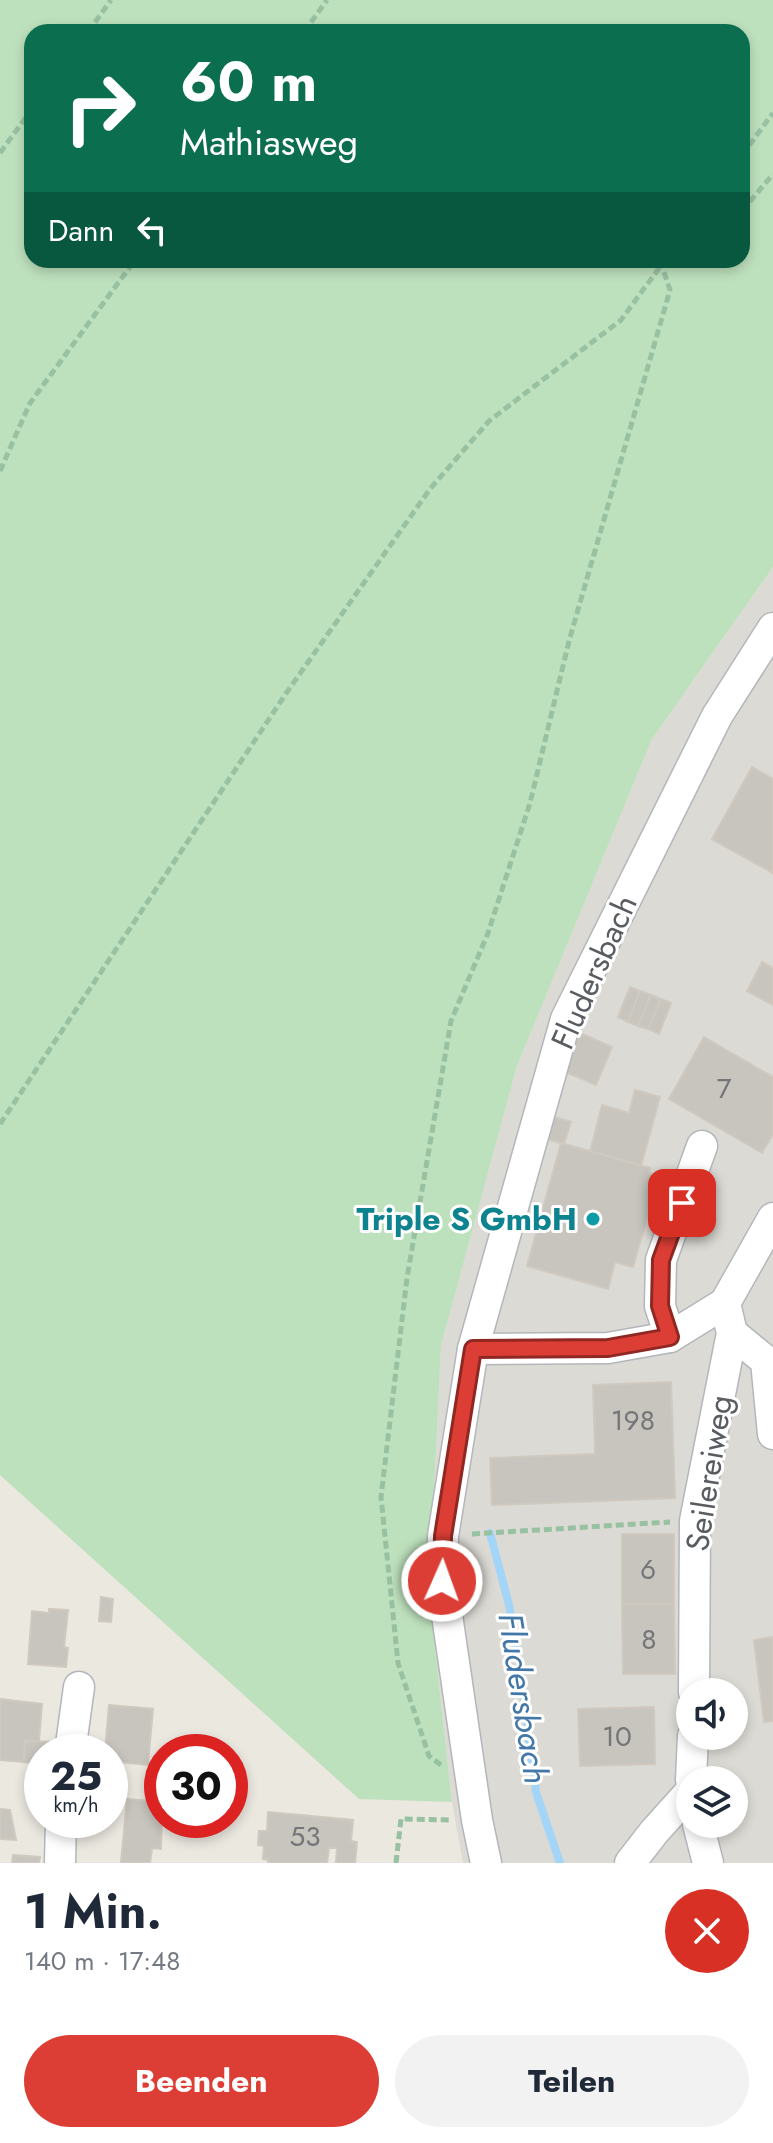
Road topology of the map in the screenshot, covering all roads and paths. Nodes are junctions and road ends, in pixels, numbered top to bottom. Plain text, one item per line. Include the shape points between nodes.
1 (111, 0) edge
2 (327, 0) edge
3 (94, 24) edge
4 (310, 24) edge
5 (773, 113) edge
6 (24, 120) edge
7 (750, 144) edge
8 (0, 153) edge
9 (773, 174) edge
10 (750, 201) edge
11 (129, 268) edge
12 (660, 268) edge
13 (665, 268) edge
14 (0, 471) edge
15 (773, 628) edge
16 (0, 1124) edge
17 (702, 1146) dead end
18 (773, 1218) edge
19 (725, 1303) junction
20 (732, 1333) junction
21 (670, 1337) junction
22 (473, 1349) junction
23 (773, 1434) edge
24 (695, 1521) junction
25 (443, 1536) junction
26 (694, 1678) edge
27 (79, 1687) dead end
28 (72, 1734) edge
29 (475, 1806) junction
30 (676, 1808) edge
31 (61, 1838) edge
32 (702, 1838) edge
33 (60, 1863) edge
34 (396, 1863) edge
35 (486, 1863) edge
36 (630, 1863) edge
37 (708, 1863) edge

1 - 3 path
2 - 4 path
5 - 7 path
6 - 8 path
9 - 10 path
11 - 14 path via 30,403
12 - 16 path via 621,320 489,421 430,489 287,692
13 - 29 path via 670,290 569,641 530,803 488,933 451,1021 407,1278 381,1497 398,1663 429,1756
15 - 22 street, Fludersbach via 717,716 566,1019
17 - 21 street via 661,1260 660,1306
18 - 19 street
19 - 20 street, Seilereiweg
19 - 21 street
20 - 23 street via 766,1361
20 - 24 street, Seilereiweg
21 - 22 street via 608,1348
22 - 25 street, Fludersbach
24 - 25 path
24 - 26 street, Seilereiweg
25 - 29 street, Fludersbach via 442,1581
27 - 28 street
29 - 34 path via 401,1819
29 - 35 street, Fludersbach
30 - 36 street
31 - 33 street
32 - 37 street

